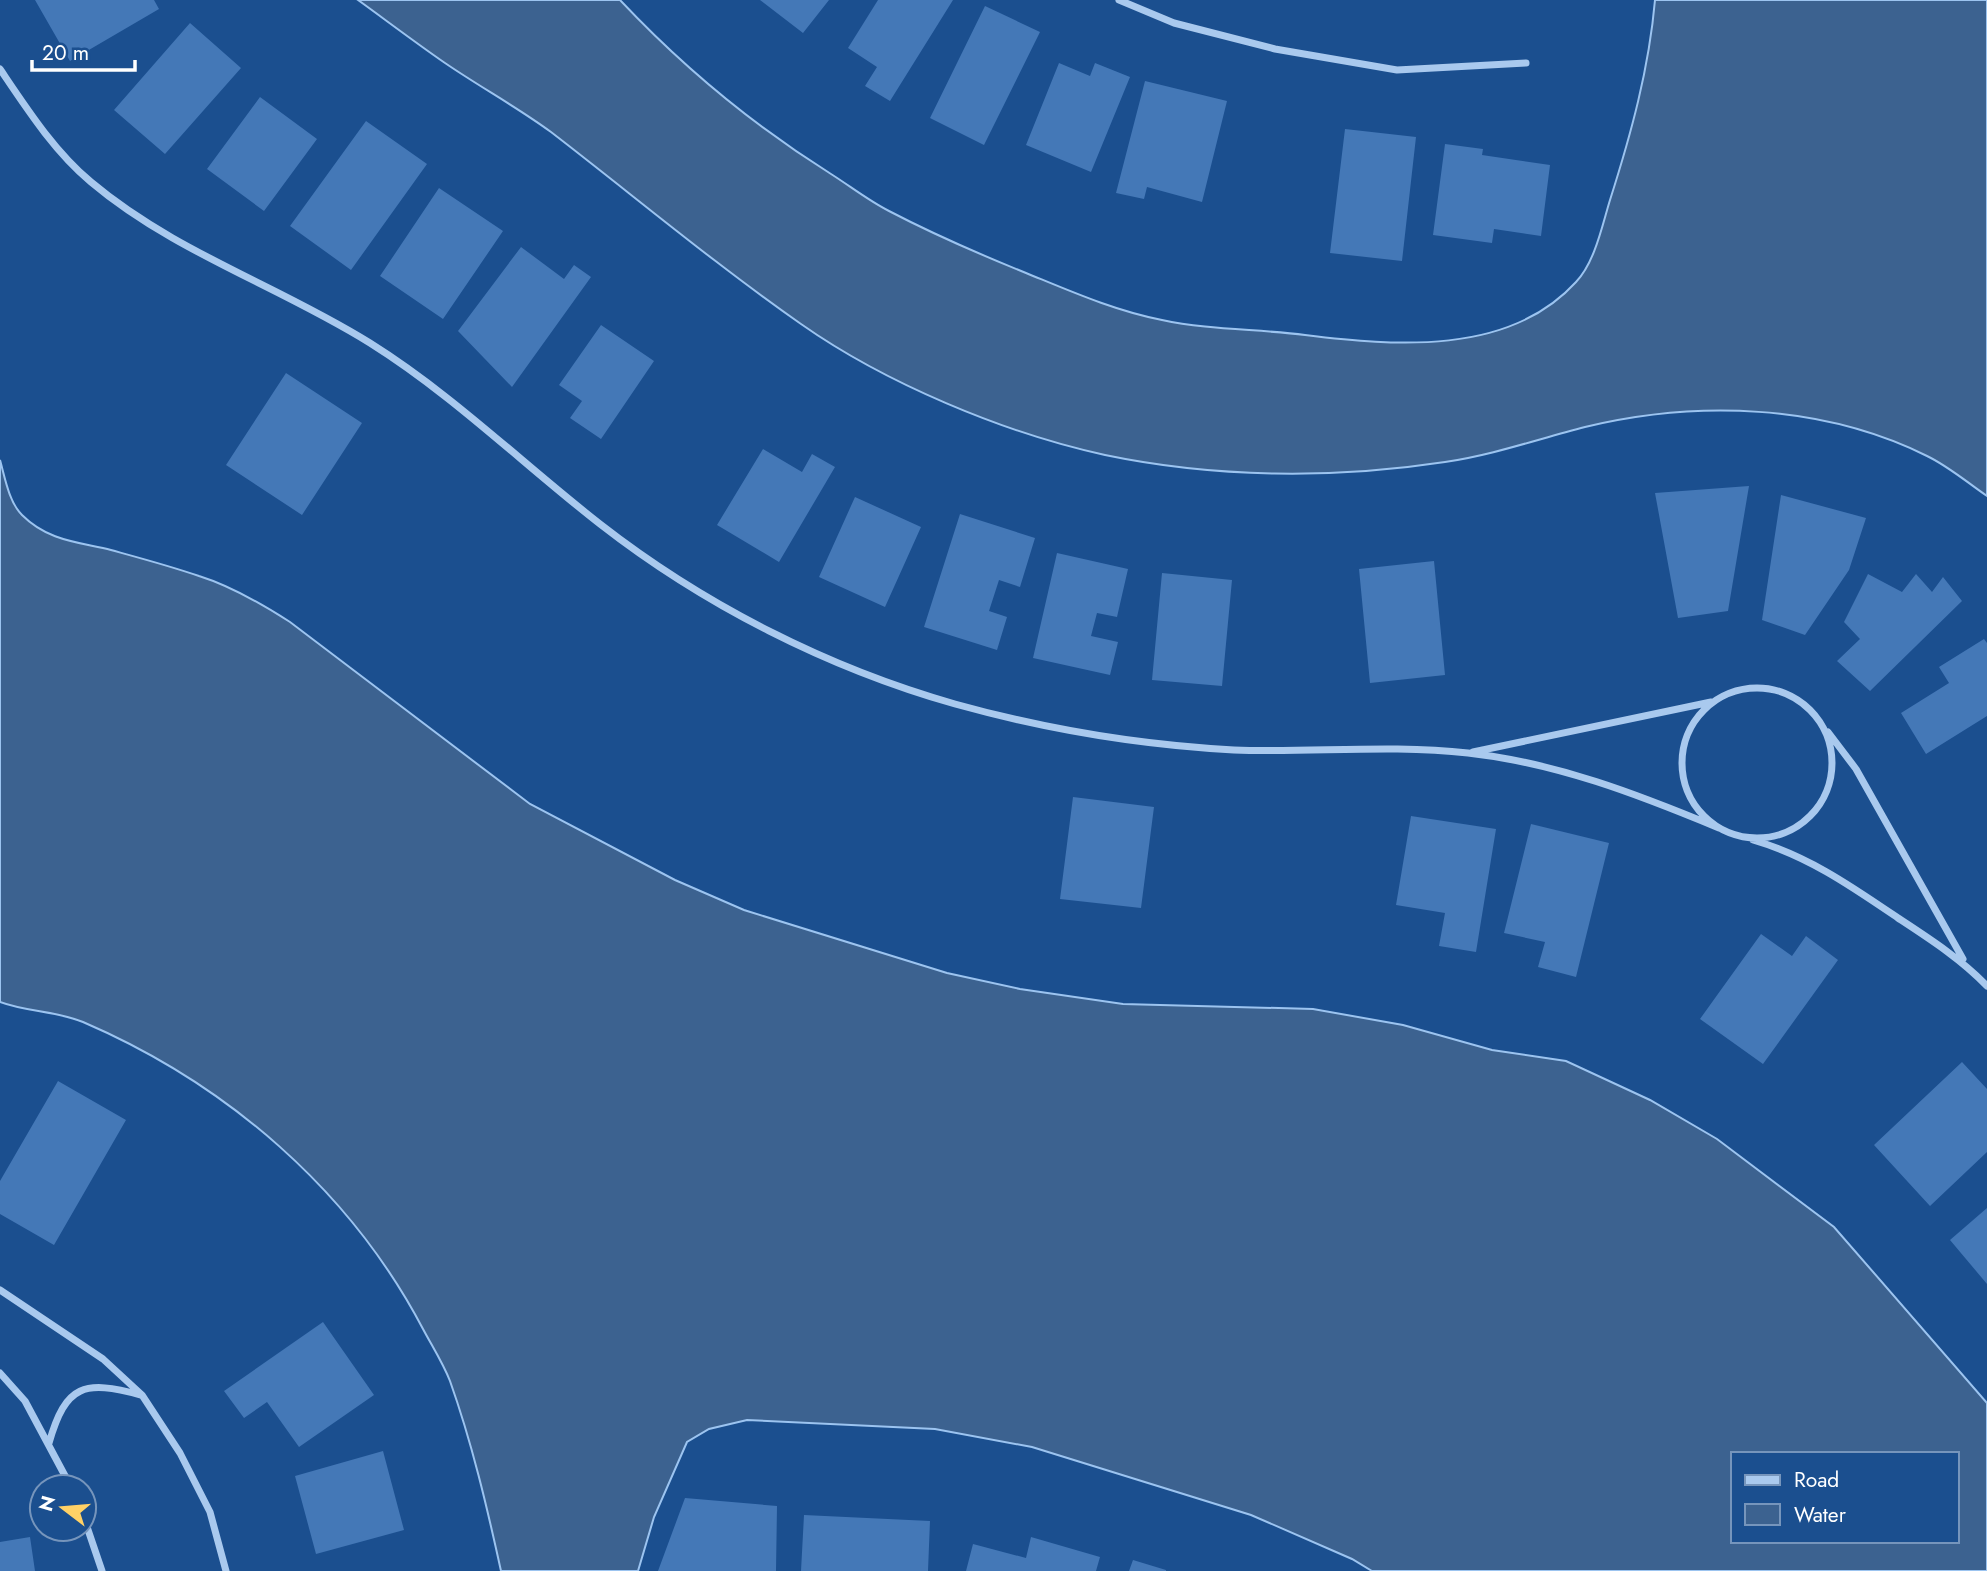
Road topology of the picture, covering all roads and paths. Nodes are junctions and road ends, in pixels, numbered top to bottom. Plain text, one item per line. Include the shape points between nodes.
1 (1119, 0) edge
2 (1527, 63) dead end
3 (0, 69) edge
4 (1713, 702) junction
5 (1821, 723) junction
6 (1469, 753) junction
7 (1719, 828) junction
8 (1742, 837) junction
9 (1965, 963) junction
10 (1987, 986) edge
11 (0, 1290) edge
12 (0, 1373) edge
13 (142, 1395) junction
14 (49, 1443) junction
15 (64, 1473) edge
16 (92, 1543) edge
17 (102, 1571) edge
18 (226, 1571) edge

1 - 2 street via 1174,23 1237,39 1397,70
3 - 6 street via 63,154 89,181 127,209 160,232 370,343 483,426 605,527 674,574 808,651 953,703 1062,730 1236,750
4 - 5 street via 1735,691 1759,687 1783,692 1805,704
4 - 6 street
4 - 7 street via 1690,731 1682,766 1688,791 1700,812
5 - 8 street via 1830,746 1832,771 1825,795 1811,815 1791,830 1767,837
5 - 9 street via 1856,769
6 - 7 street via 1547,767 1619,787
7 - 8 street
8 - 9 street via 1811,861
9 - 10 street
11 - 13 street via 103,1359
12 - 14 street via 25,1401
13 - 14 street via 104,1385 75,1393 58,1411
13 - 18 street via 180,1453 210,1512
14 - 15 street
16 - 17 street

